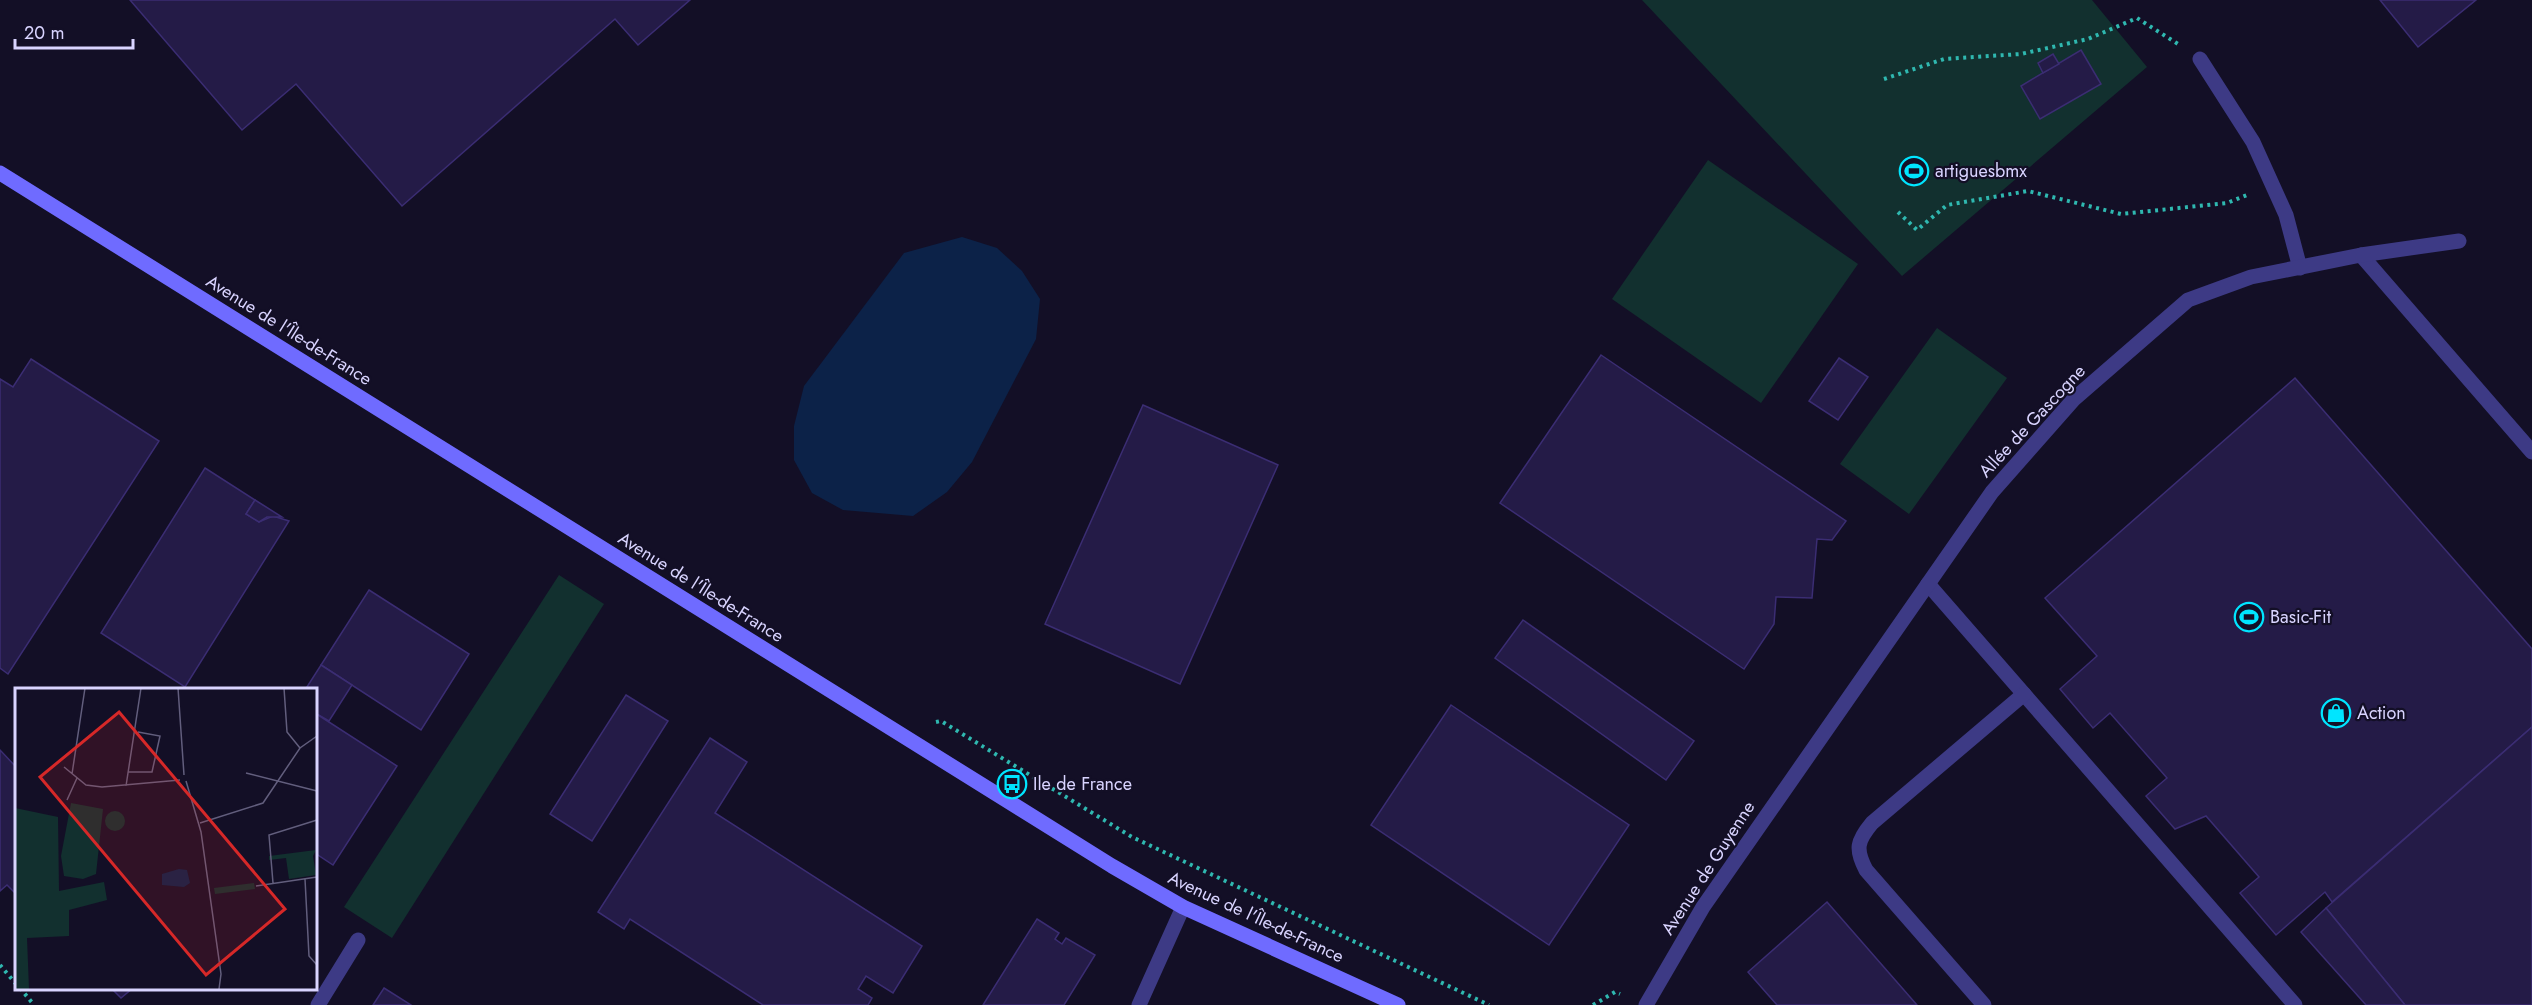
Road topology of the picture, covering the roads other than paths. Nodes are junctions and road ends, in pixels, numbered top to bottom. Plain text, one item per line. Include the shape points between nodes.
1 (2200, 58) road end
2 (0, 173) edge
3 (2459, 241) dead end
4 (2361, 255) junction
5 (2300, 268) junction
6 (2532, 452) edge
7 (1929, 584) junction
8 (2024, 694) junction
9 (1807, 756) joint
10 (1183, 907) junction
11 (358, 940) dead end
12 (318, 1005) edge
13 (1139, 1005) edge
14 (1398, 1005) edge
15 (1646, 1005) edge
16 (1984, 1005) edge
17 (2295, 1005) edge

1 - 5 street via 2253,142 2286,215
2 - 10 street, Avenue de l'Île-de-France
3 - 4 street, Allée de Gascogne
4 - 5 street, Allée de Gascogne
4 - 6 street
5 - 7 street, Allée de Gascogne via 2251,277 2188,300 2074,399 1992,492
7 - 8 street
7 - 9 street, Allée de Gascogne
8 - 16 street via 1860,837 1858,854 1866,870
8 - 17 street
9 - 15 street, Avenue de Guyenne via 1703,907
10 - 13 street
10 - 14 street, Avenue de l'Île-de-France
11 - 12 street

